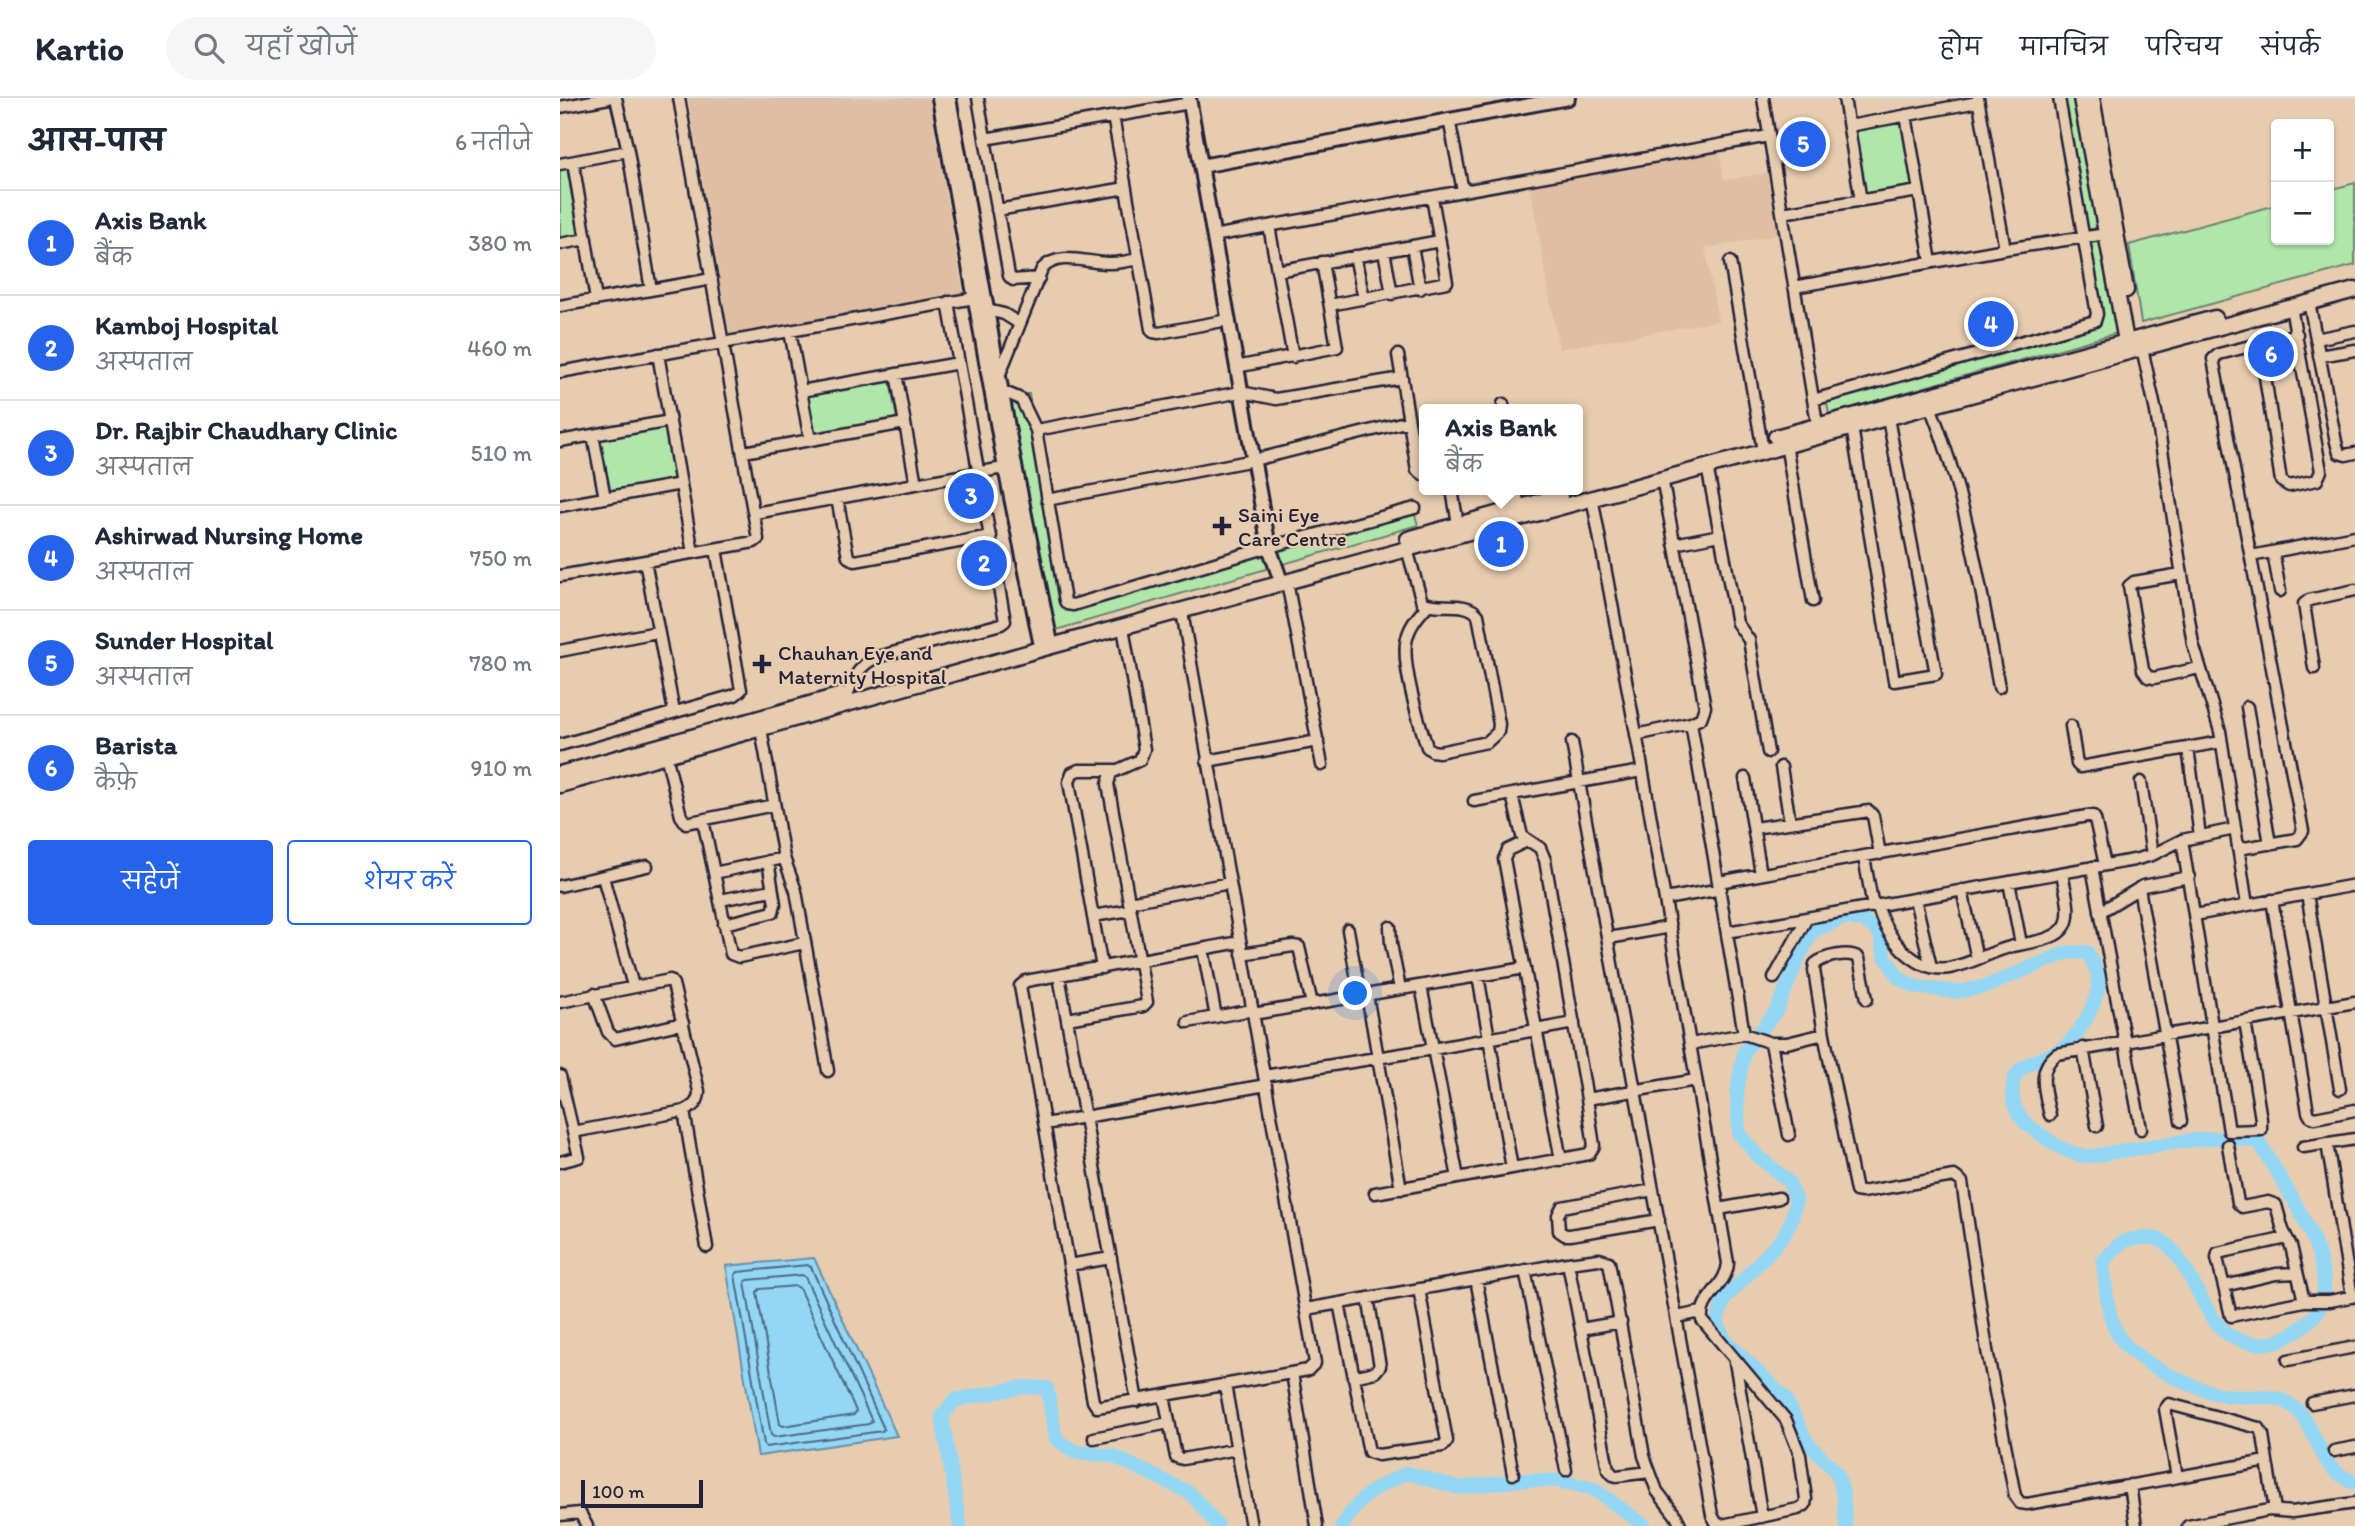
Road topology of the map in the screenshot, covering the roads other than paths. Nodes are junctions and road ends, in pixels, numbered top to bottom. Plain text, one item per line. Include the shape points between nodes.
1 (609, 98) edge
2 (616, 98) edge
3 (679, 98) edge
4 (939, 98) edge
5 (949, 98) edge
6 (978, 98) edge
7 (1487, 98) edge
8 (1568, 98) edge
9 (1763, 98) edge
10 (1844, 98) edge
11 (2059, 98) edge
12 (2081, 98) edge
13 (2092, 98) edge
14 (1189, 100) edge
15 (1978, 100) edge
16 (560, 107) edge
17 (1489, 112) junction
18 (1906, 115) junction
19 (1113, 116) junction
20 (1449, 120) junction
21 (1849, 125) junction
22 (1769, 136) junction
23 (985, 139) junction
24 (628, 151) junction
25 (573, 162) junction
26 (560, 164) edge
27 (1201, 166) junction
28 (1126, 188) junction
29 (1463, 191) junction
30 (1919, 191) junction
31 (1432, 197) junction
32 (1861, 201) junction
33 (997, 210) junction
34 (1782, 213) junction
35 (1269, 226) junction
36 (2111, 233) junction
37 (1213, 236) junction
38 (2083, 237) junction
39 (586, 239) junction
40 (1440, 241) junction
41 (560, 244) edge
42 (1412, 246) junction
43 (2005, 249) junction
44 (1384, 251) junction
45 (1355, 256) junction
46 (1138, 259) junction
47 (1322, 262) junction
48 (1730, 262) dead end
49 (1931, 262) junction
50 (1277, 271) junction
51 (1039, 278) junction
52 (712, 279) junction
53 (2355, 281) edge
54 (1794, 287) junction
55 (1420, 289) junction
56 (651, 290) junction
57 (2355, 290) edge
58 (1392, 294) junction
59 (980, 297) junction
60 (1364, 299) junction
61 (596, 300) junction
62 (948, 302) junction
63 (2309, 302) junction
64 (1330, 305) junction
65 (560, 306) edge
66 (2291, 307) junction
67 (987, 310) junction
68 (1228, 320) junction
69 (1020, 324) junction
70 (790, 331) junction
71 (2355, 331) edge
72 (2297, 334) junction
73 (2316, 339) junction
74 (724, 342) junction
75 (2260, 344) junction
76 (2134, 346) junction
77 (2355, 350) edge
78 (658, 354) junction
79 (1398, 355) dead end
80 (2319, 356) junction
81 (1293, 357) junction
82 (960, 363) junction
83 (1236, 367) junction
84 (560, 372) edge
85 (896, 374) junction
86 (999, 376) junction
87 (1402, 378) junction
88 (800, 391) junction
89 (1002, 391) junction
90 (1241, 393) junction
91 (1813, 400) junction
92 (1930, 406) junction
93 (1888, 418) junction
94 (670, 421) junction
95 (1409, 421) junction
96 (905, 423) junction
97 (1853, 428) junction
98 (1036, 430) junction
99 (1818, 431) junction
100 (593, 435) junction
101 (810, 440) junction
102 (560, 441) edge
103 (1786, 444) junction
104 (1762, 446) junction
105 (744, 452) junction
106 (2355, 453) edge
107 (1254, 460) junction
108 (1707, 466) junction
109 (1010, 467) junction
110 (1419, 471) edge
111 (979, 472) junction
112 (1662, 478) junction
113 (681, 484) junction
114 (916, 484) junction
115 (1583, 488) edge
116 (1453, 495) edge
117 (1517, 495) edge
118 (1540, 496) edge
119 (1592, 497) junction
120 (605, 498) junction
121 (837, 498) junction
122 (1046, 500) junction
123 (560, 506) edge
124 (1415, 508) dead end
125 (1519, 508) junction
126 (755, 513) junction
127 (1458, 524) junction
128 (1720, 535) junction
129 (991, 536) junction
130 (2355, 536) edge
131 (1674, 544) junction
132 (1269, 547) junction
133 (716, 548) junction
134 (1407, 549) junction
135 (693, 552) junction
136 (2273, 552) junction
137 (2251, 556) junction
138 (645, 561) junction
139 (2181, 574) junction
140 (560, 576) edge
141 (1283, 580) junction
142 (2280, 591) dead end
143 (2354, 591) edge
144 (1813, 601) dead end
145 (2355, 604) edge
146 (1428, 606) junction
147 (1182, 612) junction
148 (1124, 627) junction
149 (657, 632) junction
150 (1046, 642) junction
151 (560, 651) edge
152 (2199, 668) junction
153 (2314, 668) dead end
154 (1999, 687) dead end
155 (848, 694) junction
156 (2247, 707) dead end
157 (674, 712) junction
158 (1691, 723) junction
159 (2071, 726) dead end
160 (761, 729) junction
161 (1636, 735) junction
162 (1318, 741) junction
163 (1572, 742) dead end
164 (2221, 742) junction
165 (560, 745) edge
166 (2188, 748) junction
167 (1768, 752) dead end
168 (666, 755) junction
169 (1208, 761) junction
170 (1322, 765) dead end
171 (1781, 768) dead end
172 (1115, 770) junction
173 (1642, 771) junction
174 (560, 774) edge
175 (1745, 778) dead end
176 (1579, 782) junction
177 (2141, 782) dead end
178 (560, 785) edge
179 (1512, 795) junction
180 (1474, 801) dead end
181 (774, 805) junction
182 (703, 820) junction
183 (1790, 822) junction
184 (1754, 828) junction
185 (2235, 829) junction
186 (2200, 836) junction
187 (2182, 840) junction
188 (1527, 841) junction
189 (2270, 844) junction
190 (2238, 849) junction
191 (1880, 854) junction
192 (2152, 855) junction
193 (1864, 857) junction
194 (784, 858) junction
195 (768, 861) junction
196 (2105, 865) junction
197 (647, 866) dead end
198 (2092, 867) junction
199 (714, 873) junction
200 (2062, 873) junction
201 (1761, 874) junction
202 (603, 877) junction
203 (2189, 877) junction
204 (2009, 882) junction
205 (1230, 883) junction
206 (1720, 885) junction
207 (2355, 885) edge
208 (560, 886) edge
209 (2139, 888) junction
210 (772, 890) junction
211 (1962, 890) junction
212 (2307, 894) junction
213 (1915, 898) junction
214 (1665, 899) junction
215 (720, 900) junction
216 (2272, 900) junction
217 (2247, 905) junction
218 (1129, 906) junction
219 (1875, 906) junction
220 (2100, 912) junction
221 (2195, 915) junction
222 (1093, 916) junction
223 (1807, 918) junction
224 (724, 924) junction
225 (1390, 927) dead end
226 (1670, 927) junction
227 (1348, 930) dead end
228 (1727, 932) junction
229 (1609, 938) junction
230 (1240, 942) junction
231 (804, 943) junction
232 (2021, 944) junction
233 (1203, 949) junction
234 (1242, 954) junction
235 (1977, 959) junction
236 (1139, 961) junction
237 (1931, 967) junction
238 (1102, 968) junction
239 (1525, 968) junction
240 (1059, 976) junction
241 (1478, 976) junction
242 (1774, 978) dead end
243 (633, 986) junction
244 (1421, 986) junction
245 (1400, 989) junction
246 (594, 994) junction
247 (1364, 996) junction
248 (1867, 999) dead end
249 (560, 1002) edge
250 (2355, 1002) edge
251 (1312, 1004) junction
252 (2327, 1006) junction
253 (1252, 1012) junction
254 (2290, 1013) junction
255 (1216, 1017) junction
256 (1067, 1019) junction
257 (2245, 1021) junction
258 (1188, 1022) dead end
259 (683, 1023) junction
260 (1574, 1023) junction
261 (2214, 1026) junction
262 (1537, 1030) junction
263 (1824, 1034) junction
264 (2165, 1034) junction
265 (1752, 1036) junction
266 (1489, 1038) junction
267 (2124, 1041) junction
268 (1771, 1043) junction
269 (1690, 1044) junction
270 (2084, 1048) junction
271 (1433, 1049) junction
272 (1379, 1057) junction
273 (828, 1071) dead end
274 (560, 1076) edge
275 (1265, 1080) junction
276 (1696, 1080) junction
277 (2340, 1089) dead end
278 (1635, 1090) junction
279 (1587, 1098) junction
280 (563, 1103) edge
281 (2355, 1110) edge
282 (684, 1111) junction
283 (2050, 1115) dead end
284 (1085, 1117) junction
285 (2181, 1121) dead end
286 (1045, 1124) junction
287 (2097, 1126) dead end
288 (2141, 1129) dead end
289 (573, 1132) junction
290 (1789, 1135) dead end
291 (2355, 1139) edge
292 (2327, 1143) junction
293 (2228, 1145) dead end
294 (2303, 1147) dead end
295 (1561, 1160) junction
296 (560, 1161) edge
297 (1512, 1168) junction
298 (1458, 1178) junction
299 (1401, 1189) junction
300 (1653, 1190) junction
301 (1375, 1193) dead end
302 (1779, 1198) dead end
303 (1720, 1209) junction
304 (1659, 1220) junction
305 (2287, 1238) junction
306 (707, 1247) dead end
307 (1111, 1258) junction
308 (1568, 1263) junction
309 (1069, 1265) junction
310 (1525, 1270) junction
311 (2297, 1273) junction
312 (1476, 1279) junction
313 (2224, 1286) junction
314 (1419, 1289) junction
315 (2354, 1296) edge
316 (1368, 1298) junction
317 (2304, 1301) junction
318 (1339, 1303) junction
319 (1306, 1309) junction
320 (1701, 1312) junction
321 (1677, 1317) junction
322 (1621, 1322) junction
323 (1581, 1329) junction
324 (2355, 1347) edge
325 (2288, 1360) dead end
326 (1735, 1362) junction
327 (1292, 1373) junction
328 (1353, 1377) junction
329 (1225, 1385) junction
330 (2355, 1395) edge
331 (1164, 1396) junction
332 (1137, 1401) junction
333 (2312, 1403) dead end
334 (1169, 1423) junction
335 (1094, 1438) dead end
336 (2355, 1447) edge
337 (1237, 1449) junction
338 (2334, 1451) dead end
339 (2267, 1461) junction
340 (1566, 1470) dead end
341 (1649, 1472) junction
342 (1513, 1474) dead end
343 (2177, 1477) junction
344 (2130, 1485) junction
345 (2355, 1503) edge
346 (2275, 1510) junction
347 (560, 1515) edge
348 (1762, 1517) junction
349 (587, 1526) edge
350 (1251, 1526) edge
351 (1317, 1526) edge
352 (1681, 1526) edge
353 (2136, 1526) edge
354 (2188, 1526) edge

1 - 16 street
2 - 24 street
3 - 52 street
4 - 59 street
5 - 59 street
6 - 23 street
7 - 17 street
8 - 17 street
9 - 22 street
10 - 21 street
11 - 38 street
12 - 36 main road
13 - 36 main road
14 - 19 street
14 - 27 street
15 - 18 street
15 - 43 street
17 - 20 street
18 - 21 street
18 - 30 street
19 - 23 street
19 - 28 street
20 - 27 street
20 - 29 street
21 - 32 street
22 - 29 street
22 - 34 street
23 - 33 street
24 - 25 street
24 - 56 street
25 - 26 street
25 - 39 street
27 - 37 street
28 - 33 street
28 - 46 street
29 - 31 street
30 - 32 street
30 - 49 street
31 - 35 street
31 - 40 street
32 - 34 street
33 - 51 street via 1010,278
34 - 54 street
35 - 37 street
35 - 50 street
36 - 38 street
36 - 76 main road
37 - 68 street
38 - 43 street
38 - 91 street via 2095,321
39 - 41 street
39 - 61 street
40 - 42 street
40 - 55 street via 1447,282
42 - 44 street
42 - 55 street
43 - 49 street
44 - 45 street
44 - 58 street
45 - 47 street
45 - 60 street
46 - 51 street via 1113,263 1055,260 1042,269
46 - 68 street via 1153,332
47 - 50 street
47 - 64 street
48 - 104 street
49 - 54 street
50 - 81 street
51 - 69 street
52 - 56 street
52 - 74 street
53 - 76 main road
54 - 91 street
55 - 58 street
56 - 61 street
57 - 63 main road
58 - 60 street
59 - 62 street
59 - 67 street
59 - 109 street
60 - 64 street
61 - 65 street
62 - 70 street
62 - 82 street
63 - 66 main road
63 - 73 street
64 - 81 street via 1337,347
66 - 72 street
66 - 76 main road
67 - 69 street
67 - 86 street
68 - 83 street
69 - 86 street
70 - 74 street
70 - 88 street
71 - 73 street
72 - 75 street
72 - 75 street via 2321,471 2317,480 2289,486 2281,481
73 - 80 street
74 - 78 street
74 - 105 street
75 - 137 street via 2213,359
76 - 92 main road
76 - 99 main road
76 - 139 street via 2155,412
77 - 80 street
78 - 84 street
78 - 94 street
79 - 87 street
80 - 106 street via 2339,453
81 - 83 street
82 - 85 street
82 - 111 street
83 - 90 street
85 - 88 street
85 - 96 street
86 - 89 street
87 - 90 street via 1284,399
87 - 95 street
88 - 101 street
89 - 98 street via 1021,399
89 - 109 street
90 - 98 street
90 - 107 street
91 - 99 street
92 - 93 main road
92 - 154 street via 1965,510
93 - 97 main road
93 - 97 street via 1936,674 1894,681
94 - 100 street
94 - 113 street
95 - 107 street
95 - 110 street
96 - 101 street
96 - 114 street
97 - 99 main road
98 - 122 street
99 - 103 main road
99 - 104 main road
100 - 102 street
100 - 120 street
101 - 105 street
103 - 104 main road
103 - 144 street
104 - 108 main road
104 - 115 main road
105 - 126 street
107 - 122 street
107 - 132 street
108 - 112 main road
108 - 128 street
109 - 111 street
109 - 150 street
111 - 114 street
111 - 129 street
112 - 119 main road
112 - 131 street
113 - 120 street
113 - 135 street
114 - 121 street
116 - 127 street
117 - 125 street
118 - 125 main road
119 - 134 main road
119 - 161 street
120 - 123 street
121 - 126 street
121 - 129 street via 848,557 855,561
122 - 132 street via 1068,604
124 - 132 street
125 - 127 main road
126 - 133 street via 758,539
127 - 141 main road
128 - 131 street
128 - 167 street via 1737,623 1749,640
129 - 155 street via 1006,621 877,657 859,668
130 - 136 street
131 - 158 street via 1705,707 1702,718
132 - 141 street
133 - 135 street
133 - 157 street via 741,690
134 - 141 main road
134 - 146 street via 1419,597
135 - 138 street
136 - 137 street
136 - 142 street
137 - 189 street via 2303,831 2298,839
138 - 140 street
138 - 149 street
139 - 152 street
139 - 152 street via 2129,586 2143,670 2154,678
141 - 147 main road
141 - 150 main road
141 - 162 street
143 - 145 street
143 - 153 street via 2304,604
146 - 146 street via 1414,622 1405,649 1427,747 1439,752 1487,742 1498,732 1499,724 1478,615 1469,607
147 - 148 main road
147 - 169 street
148 - 150 main road
148 - 172 street via 1144,749 1140,760
149 - 151 street
149 - 157 street
150 - 155 main road
150 - 160 main road
152 - 164 street
155 - 174 main road
156 - 189 street
157 - 165 street
158 - 161 street
158 - 206 street
159 - 166 street via 2080,767
160 - 168 main road
160 - 181 street
161 - 173 street
162 - 169 street
162 - 170 street
163 - 176 street
164 - 166 street
164 - 185 street
166 - 186 street
168 - 178 main road
168 - 182 street via 683,821
169 - 205 street
171 - 183 street
172 - 218 street via 1108,784
172 - 222 street via 1079,771 1069,777
173 - 176 street
173 - 214 street
175 - 184 street
176 - 179 street
176 - 229 street
177 - 192 street
179 - 180 street
179 - 188 street
181 - 182 street
181 - 194 street
182 - 199 street
183 - 184 street
183 - 191 street via 1869,811
184 - 201 street
185 - 186 street
185 - 190 street
186 - 187 street
187 - 192 street
187 - 203 street
188 - 239 street via 1508,850 1504,859
188 - 260 street via 1539,848 1545,859
189 - 190 street
190 - 217 street
191 - 193 street
191 - 196 street via 2087,816 2095,819
192 - 196 street
193 - 201 street
193 - 219 street
194 - 195 street
194 - 231 street via 796,891
195 - 199 street
195 - 210 street
196 - 198 street
197 - 202 street
198 - 200 street
198 - 220 street
199 - 215 street
200 - 204 street
200 - 232 street via 2068,913 2064,927 2049,937
201 - 206 street
202 - 208 street
202 - 243 street
203 - 209 street
203 - 221 street
204 - 211 street
204 - 232 street
205 - 218 street
205 - 230 street
206 - 214 street
206 - 228 street
207 - 212 street
209 - 220 street
209 - 264 street
210 - 215 street
210 - 224 street via 773,912
211 - 213 street
211 - 235 street
212 - 216 street
212 - 252 street
213 - 219 street
213 - 237 street
214 - 226 street
215 - 224 street
216 - 217 street
216 - 254 street
217 - 221 street
218 - 222 street
218 - 236 street
219 - 223 street
219 - 237 street via 1898,947
220 - 267 street
221 - 261 street
222 - 238 street
223 - 228 street
223 - 242 street
224 - 231 street via 734,957
225 - 245 street
226 - 229 street
226 - 269 street
227 - 247 street
228 - 265 street
229 - 278 street
230 - 233 street
230 - 234 street
231 - 273 street
232 - 235 street
233 - 236 street
233 - 255 street
234 - 251 street via 1299,947
234 - 253 street
235 - 237 street via 1950,968
236 - 238 street
236 - 256 street via 1146,1004
238 - 240 street
239 - 241 street
239 - 262 street
240 - 256 street
240 - 286 street via 1020,986
241 - 244 street
241 - 266 street
243 - 246 street
243 - 259 street via 670,980
244 - 245 street
244 - 271 street
245 - 247 street
246 - 249 street
246 - 259 street via 615,1039
247 - 251 street
247 - 272 street
248 - 263 street via 1857,955 1815,964
250 - 252 street
251 - 253 street
252 - 254 street
252 - 277 street
253 - 255 street
253 - 275 street
254 - 257 street
254 - 281 street via 2309,1116
255 - 258 street
256 - 284 street
257 - 261 street
257 - 261 street via 2261,1130 2229,1131
259 - 282 street via 699,1091 699,1099
260 - 262 street
260 - 279 street
261 - 264 street
262 - 266 street
262 - 295 street
263 - 268 street
263 - 344 street via 1856,1191 1954,1176 1962,1182 1987,1350 2017,1500 2027,1504
264 - 267 street
264 - 285 street
265 - 268 street
265 - 269 street
266 - 271 street
266 - 297 street
267 - 270 street
267 - 288 street
268 - 290 street
269 - 276 street
270 - 283 street via 2057,1054 2045,1066
270 - 287 street
271 - 272 street
271 - 298 street
272 - 275 street
272 - 299 street
274 - 280 street
275 - 284 street
275 - 319 street
276 - 278 street
276 - 303 street
278 - 279 street
278 - 300 street
279 - 295 street via 1592,1151
280 - 289 street
282 - 289 street
282 - 306 street
284 - 286 street
284 - 307 street
286 - 309 street
289 - 296 street via 579,1157
291 - 292 street
292 - 294 street
292 - 315 street
293 - 305 street via 2239,1206 2276,1205
295 - 297 street
297 - 298 street
298 - 299 street
299 - 301 street
300 - 304 street
300 - 304 street via 1562,1207 1559,1231 1565,1236
302 - 303 street
303 - 320 street via 1728,1270
304 - 321 street
305 - 311 street
305 - 313 street via 2218,1254
307 - 309 street
307 - 332 street
308 - 310 street
308 - 322 street via 1609,1262
308 - 323 street
309 - 332 street via 1095,1405 1101,1408
310 - 312 street
310 - 340 street
311 - 313 street via 2276,1273
311 - 317 street
312 - 314 street
312 - 342 street
313 - 317 street via 2229,1314 2234,1317
314 - 316 street
314 - 328 street via 1447,1443 1378,1455 1369,1452
315 - 317 street
316 - 318 street
316 - 328 street via 1380,1366 1375,1372
318 - 319 street
318 - 328 street
319 - 327 street via 1315,1363 1308,1370
320 - 321 street
320 - 326 street via 1706,1326
321 - 348 street via 1714,1521 1722,1525
322 - 323 street
322 - 341 street
323 - 341 street via 1610,1472 1617,1476
324 - 325 street
326 - 348 street
326 - 348 street via 1786,1420 1800,1455 1805,1505
327 - 329 street
327 - 351 street
329 - 331 street
329 - 337 street
330 - 333 street
331 - 332 street
331 - 334 street
334 - 335 street
334 - 337 street via 1179,1459
336 - 338 street
337 - 350 street
339 - 343 street
339 - 343 street via 2259,1428 2168,1404 2165,1409
339 - 346 street
341 - 352 street
343 - 344 street
344 - 353 street
345 - 346 street
346 - 354 street
347 - 349 street via 580,1513

